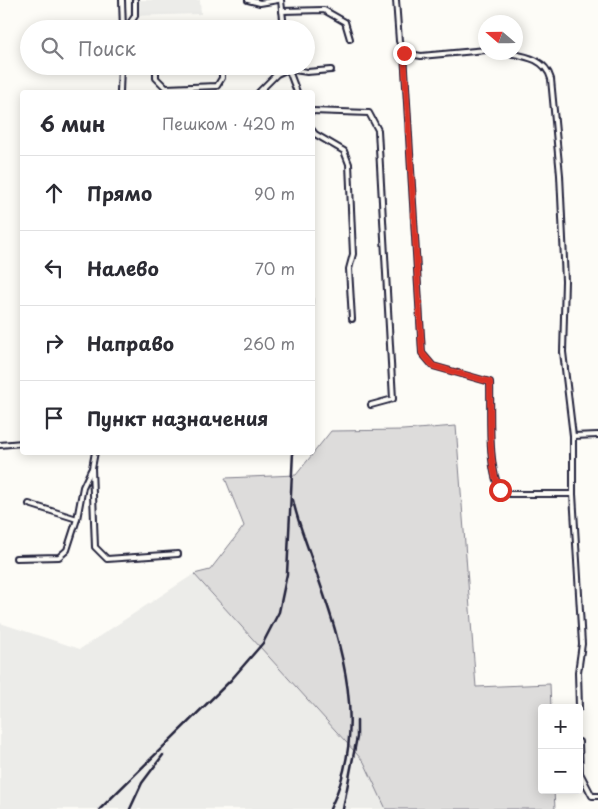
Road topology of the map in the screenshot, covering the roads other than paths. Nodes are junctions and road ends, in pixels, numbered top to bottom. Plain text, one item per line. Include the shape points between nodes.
1 (122, 0) edge
2 (136, 0) edge
3 (248, 0) edge
4 (279, 0) edge
5 (396, 0) edge
6 (282, 11) junction
7 (123, 20) edge
8 (133, 20) edge
9 (283, 20) edge
10 (350, 39) dead end
11 (478, 51) edge
12 (404, 53) junction
13 (523, 55) edge
14 (331, 70) dead end
15 (315, 71) edge
16 (121, 75) edge
17 (156, 75) edge
18 (222, 75) edge
19 (276, 75) edge
20 (291, 75) edge
21 (120, 90) edge
22 (260, 90) edge
23 (296, 90) edge
24 (315, 111) edge
25 (315, 133) edge
26 (352, 319) dead end
27 (371, 405) dead end
28 (598, 435) edge
29 (573, 436) junction
30 (20, 443) edge
31 (0, 445) edge
32 (94, 455) edge
33 (92, 468) junction
34 (573, 494) junction
35 (28, 504) dead end
36 (76, 520) junction
37 (178, 554) dead end
38 (16, 558) dead end
39 (579, 704) edge
40 (579, 749) edge
41 (598, 796) edge

1 - 7 lane
2 - 8 lane
3 - 4 lane via 260,3
4 - 6 lane
5 - 12 lane via 399,40
6 - 9 lane
6 - 10 lane via 324,10 345,22
11 - 12 lane via 421,56
12 - 34 lane via 422,353 433,366 490,382 493,461 495,480 500,490 510,494
13 - 29 lane via 548,69 551,79 566,281 563,352
14 - 15 lane
16 - 21 lane
17 - 18 lane via 166,88 191,88 217,86
19 - 22 lane
20 - 23 lane
24 - 27 lane via 368,113 378,130 393,399
25 - 26 lane via 344,151 349,164
28 - 29 lane
29 - 34 lane
30 - 31 lane
32 - 33 lane
33 - 36 lane via 83,487
33 - 37 lane via 95,547 107,559
34 - 39 lane via 582,644 578,672
35 - 36 lane
36 - 38 lane via 67,550 59,557
40 - 41 lane via 580,773 592,796

